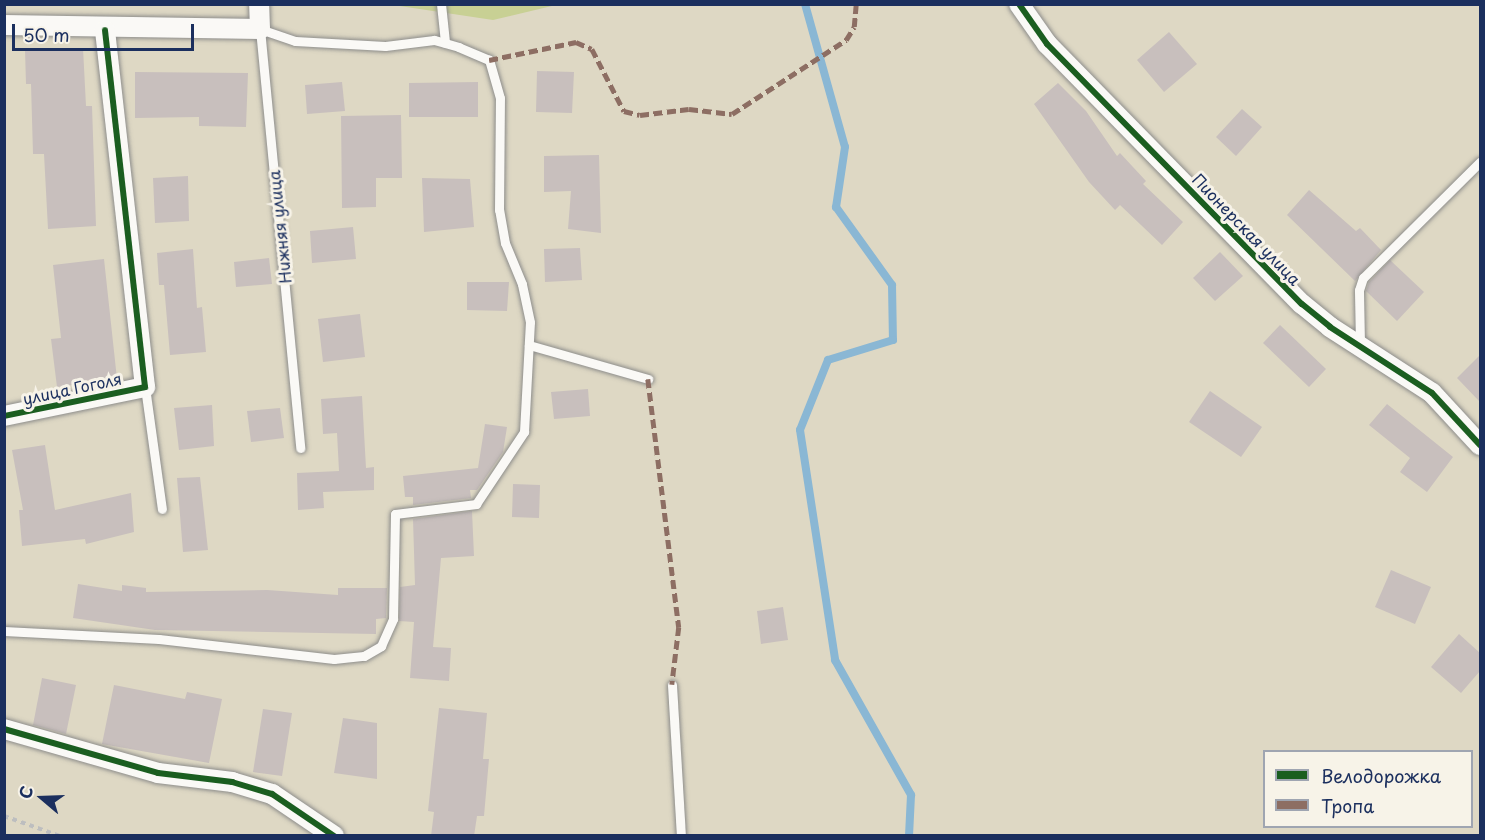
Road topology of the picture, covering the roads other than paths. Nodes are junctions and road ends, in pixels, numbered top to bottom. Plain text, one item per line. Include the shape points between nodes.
1 (259, 4) edge
2 (441, 4) edge
3 (1019, 4) edge
4 (4, 25) edge
5 (260, 29) junction
6 (105, 30) junction
7 (445, 43) junction
8 (1480, 162) edge
9 (529, 345) junction
10 (1360, 346) junction
11 (648, 379) dead end
12 (145, 387) junction
13 (4, 416) edge
14 (1480, 445) edge
15 (300, 448) dead end
16 (162, 509) dead end
17 (4, 631) edge
18 (672, 685) dead end
19 (4, 729) edge
20 (334, 836) edge
21 (681, 836) edge

1 - 5 street, Нижняя улица
2 - 7 lane
3 - 10 street, Пионерская улица via 1047,44 1302,304
4 - 6 street
5 - 6 street
5 - 7 lane via 295,41 385,46 434,40
5 - 15 lane, Нижняя улица
6 - 12 street
7 - 9 lane via 489,60 500,98 499,210 505,243 522,284 530,322
8 - 10 lane via 1363,278 1359,290
9 - 11 lane
9 - 17 lane via 524,432 476,504 395,514 393,619 381,646 364,656 334,659 159,639
10 - 14 street, Пионерская улица via 1432,393
12 - 13 street, улица Гоголя
12 - 16 lane
18 - 21 lane
19 - 20 street via 158,773 232,782 272,794

